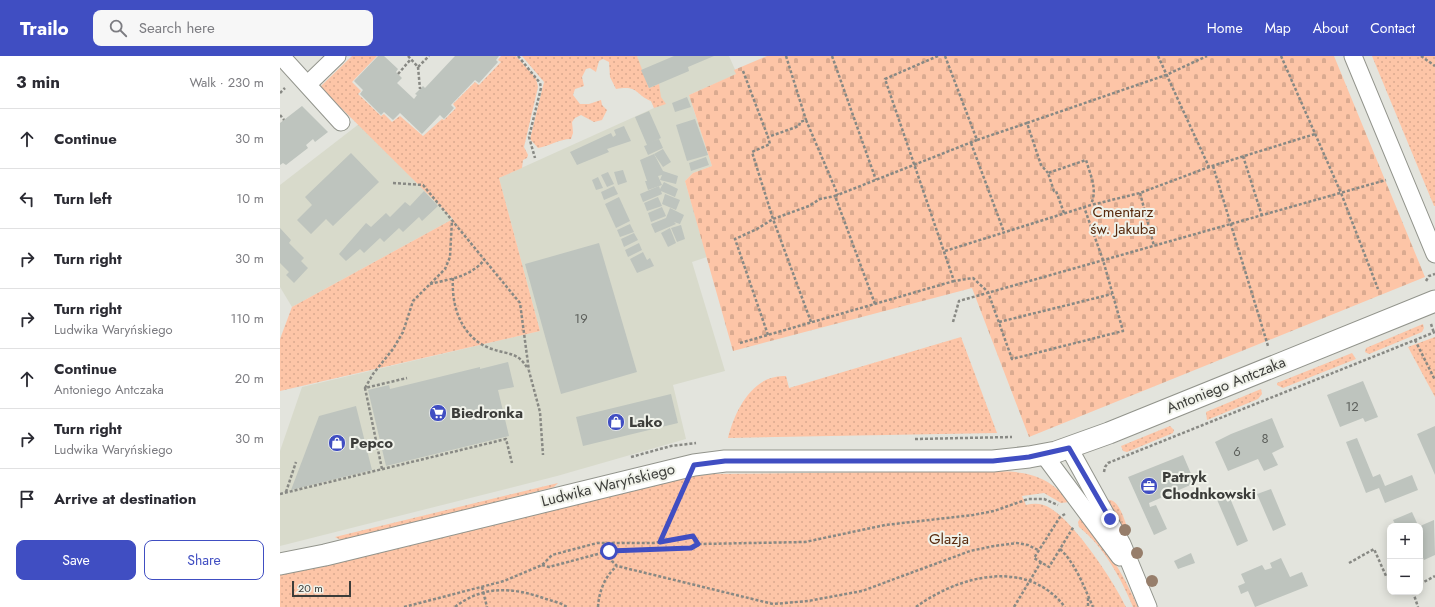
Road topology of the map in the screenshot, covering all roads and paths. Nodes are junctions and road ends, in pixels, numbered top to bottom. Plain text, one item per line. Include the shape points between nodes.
1 (281, 56) edge
2 (337, 56) edge
3 (408, 56) edge
4 (429, 56) edge
5 (518, 56) edge
6 (786, 56) edge
7 (832, 56) edge
8 (938, 56) edge
9 (946, 56) edge
10 (1158, 56) edge
11 (1207, 56) edge
12 (1281, 56) edge
13 (1353, 56) edge
14 (1421, 56) edge
15 (411, 59) junction
16 (1435, 66) edge
17 (418, 67) junction
18 (743, 71) dead end
19 (398, 74) dead end
20 (1166, 75) junction
21 (308, 84) junction
22 (420, 89) dead end
23 (280, 115) edge
24 (284, 120) dead end
25 (806, 120) junction
26 (340, 122) dead end
27 (1027, 123) junction
28 (1314, 134) junction
29 (768, 137) junction
30 (977, 140) junction
31 (971, 143) junction
32 (1243, 156) junction
33 (535, 158) dead end
34 (915, 164) junction
35 (1213, 166) junction
36 (1209, 167) junction
37 (1048, 173) junction
38 (876, 180) junction
39 (1387, 180) dead end
40 (392, 183) dead end
41 (1140, 193) junction
42 (1341, 193) junction
43 (837, 195) junction
44 (1091, 204) junction
45 (1084, 206) junction
46 (1064, 213) junction
47 (1262, 216) junction
48 (773, 219) junction
49 (452, 220) junction
50 (1231, 224) junction
51 (1004, 232) junction
52 (1154, 246) junction
53 (945, 251) junction
54 (1435, 254) edge
55 (484, 260) junction
56 (1103, 260) junction
57 (1428, 273) dead end
58 (1435, 274) edge
59 (453, 278) junction
60 (954, 281) junction
61 (429, 284) junction
62 (1378, 289) dead end
63 (988, 292) junction
64 (1112, 294) junction
65 (1435, 301) edge
66 (875, 304) junction
67 (811, 322) junction
68 (953, 322) dead end
69 (999, 322) junction
70 (1435, 332) edge
71 (768, 334) junction
72 (1414, 340) junction
73 (740, 343) dead end
74 (1268, 346) dead end
75 (529, 371) junction
76 (407, 378) dead end
77 (1435, 380) edge
78 (365, 388) junction
79 (1069, 448) junction
80 (543, 455) dead end
81 (1044, 455) junction
82 (1015, 459) joint
83 (296, 462) dead end
84 (512, 462) dead end
85 (694, 465) junction
86 (382, 469) junction
87 (1107, 477) dead end
88 (286, 492) junction
89 (280, 494) edge
90 (1060, 507) dead end
91 (1064, 510) dead end
92 (1067, 513) dead end
93 (1060, 517) dead end
94 (1072, 530) dead end
95 (660, 542) junction
96 (698, 544) junction
97 (1060, 549) junction
98 (1038, 550) junction
99 (609, 551) junction
100 (1041, 562) junction
101 (1349, 563) dead end
102 (280, 564) edge
103 (542, 564) junction
104 (617, 566) junction
105 (1387, 576) edge
106 (1435, 576) edge
107 (1135, 578) junction
108 (1030, 581) junction
109 (1423, 582) edge
110 (482, 587) junction
111 (483, 592) junction
112 (1088, 595) junction
113 (1414, 595) edge
114 (404, 607) edge
115 (454, 607) edge
116 (487, 607) edge
117 (566, 607) edge
118 (598, 607) edge
119 (916, 607) edge
120 (1014, 607) edge
121 (1065, 607) edge
122 (1088, 607) edge
123 (1093, 607) edge
124 (1148, 607) edge
125 (1418, 607) edge

1 - 21 street
2 - 21 street
3 - 15 path
4 - 17 path
5 - 33 path via 540,83 541,88 529,137
6 - 25 path
7 - 38 path
8 - 34 path via 885,79
9 - 30 path
10 - 20 path
11 - 20 path
12 - 28 path
13 - 54 street
14 - 16 path
15 - 17 path
15 - 19 path
17 - 22 path
18 - 29 path
20 - 27 path
20 - 36 path
21 - 26 street
23 - 24 path
25 - 29 path via 800,122 799,126
25 - 43 path
27 - 30 path
27 - 37 path via 1041,165
28 - 32 path
28 - 42 path
29 - 48 path via 770,144 752,152
30 - 31 path
31 - 34 path
31 - 51 path
32 - 35 path
32 - 47 path
34 - 38 path
34 - 53 path
35 - 36 path
35 - 50 path
36 - 41 path
37 - 44 path via 1086,160 1094,188
37 - 46 path
38 - 43 path
39 - 42 path
40 - 49 path via 423,185
41 - 44 path
41 - 52 path
42 - 47 path
42 - 62 path
43 - 48 path via 820,199 809,206
43 - 66 path
44 - 45 path
45 - 46 path
45 - 56 path
46 - 51 path
47 - 50 path
48 - 67 path
48 - 71 path via 735,239
49 - 55 path
49 - 61 path via 450,257 445,269
50 - 52 path
50 - 74 path
51 - 53 path
52 - 56 path
53 - 60 path
55 - 59 path via 469,274
55 - 75 path via 520,303
56 - 63 path
56 - 64 path
57 - 58 path via 1429,276
59 - 61 path
59 - 75 path via 452,288 460,321 470,336 491,348 522,359
60 - 63 path via 973,278
60 - 66 path
61 - 78 path via 413,301 403,332
63 - 68 path via 959,301
63 - 69 path
64 - 69 path
64 - 69 path via 1123,331 1012,359
65 - 79 street, Antoniego Antczaka
66 - 67 path
67 - 71 path
70 - 72 path
71 - 73 path
72 - 77 path
72 - 87 path via 1108,463 1104,469
75 - 80 path via 540,412
76 - 78 path
78 - 86 path
79 - 81 street, Antoniego Antczaka
79 - 107 street via 1110,519
81 - 82 street, Antoniego Antczaka
81 - 107 street
82 - 85 street, Ludwika Waryńskiego via 725,461
83 - 88 path
84 - 86 path via 506,438
85 - 95 path
85 - 102 street, Ludwika Waryńskiego
86 - 88 path
88 - 89 path
90 - 96 path via 1044,499 1028,499 994,511 885,525 805,542
91 - 92 path
93 - 98 path
94 - 97 path
95 - 96 path via 693,536
95 - 103 path via 596,543 552,555
96 - 99 path via 691,548
97 - 100 path via 1049,567
97 - 112 path via 1078,574
98 - 100 path via 1034,558
98 - 104 path via 1017,543 994,546 970,551 862,591 808,601 773,604
99 - 103 path via 549,566
99 - 104 path via 612,561
100 - 108 path
101 - 105 path via 1374,549
103 - 110 path via 504,581
104 - 118 path via 602,585
106 - 109 path
107 - 124 street
108 - 119 path via 1006,575 983,578 951,587
108 - 120 path
108 - 121 path via 1046,589
110 - 111 path
110 - 114 path
111 - 115 path via 467,597
111 - 116 path
111 - 117 path via 529,592
112 - 122 path
112 - 123 path
113 - 125 path

